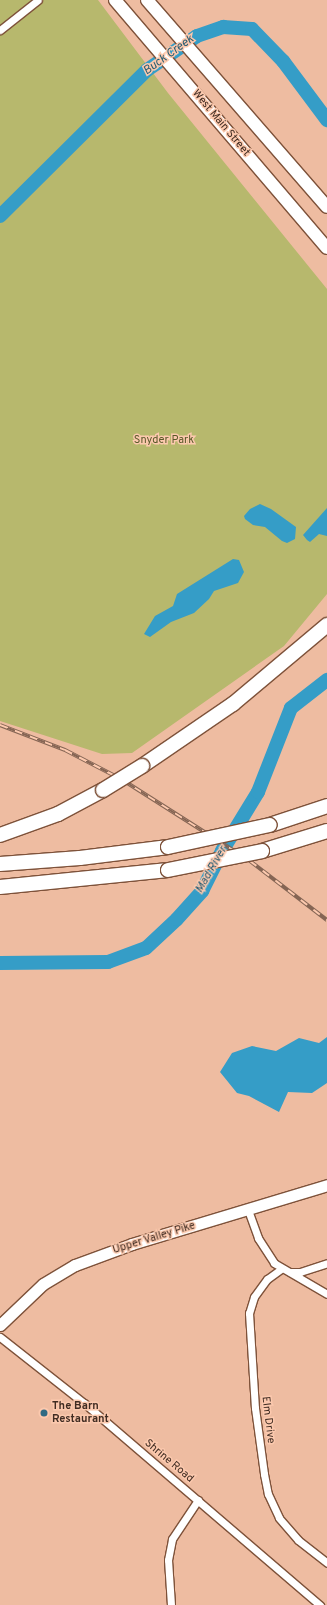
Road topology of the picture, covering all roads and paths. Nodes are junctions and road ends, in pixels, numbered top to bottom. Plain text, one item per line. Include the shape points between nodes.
1 (38, 0) edge
2 (115, 0) edge
3 (147, 0) edge
4 (0, 30) edge
5 (327, 208) edge
6 (327, 248) edge
7 (327, 625) edge
8 (327, 806) edge
9 (327, 830) edge
10 (0, 835) edge
11 (0, 864) edge
12 (0, 887) edge
13 (327, 1185) edge
14 (248, 1210) junction
15 (327, 1263) edge
16 (284, 1270) junction
17 (327, 1294) edge
18 (0, 1325) edge
19 (0, 1337) edge
20 (198, 1500) junction
21 (327, 1563) edge
22 (171, 1605) edge
23 (320, 1605) edge

1 - 4 street
2 - 6 main road, West Main Street
3 - 5 main road
7 - 10 highway, bridge via 233,704 142,766 58,814
8 - 11 highway, bridge via 270,825 168,847 80,858
9 - 12 highway, bridge via 262,851 168,870
13 - 14 street, Upper Valley Pike
14 - 16 street via 258,1238
14 - 18 street, Upper Valley Pike via 132,1244 76,1265 43,1284
15 - 16 street via 300,1272
16 - 17 street
16 - 21 street, Elm Drive via 267,1279 254,1297 249,1313 255,1408 264,1474 268,1494 279,1518 298,1540
19 - 20 street, Shrine Road via 76,1396
20 - 22 street via 172,1539 168,1571
20 - 23 street, Shrine Road

